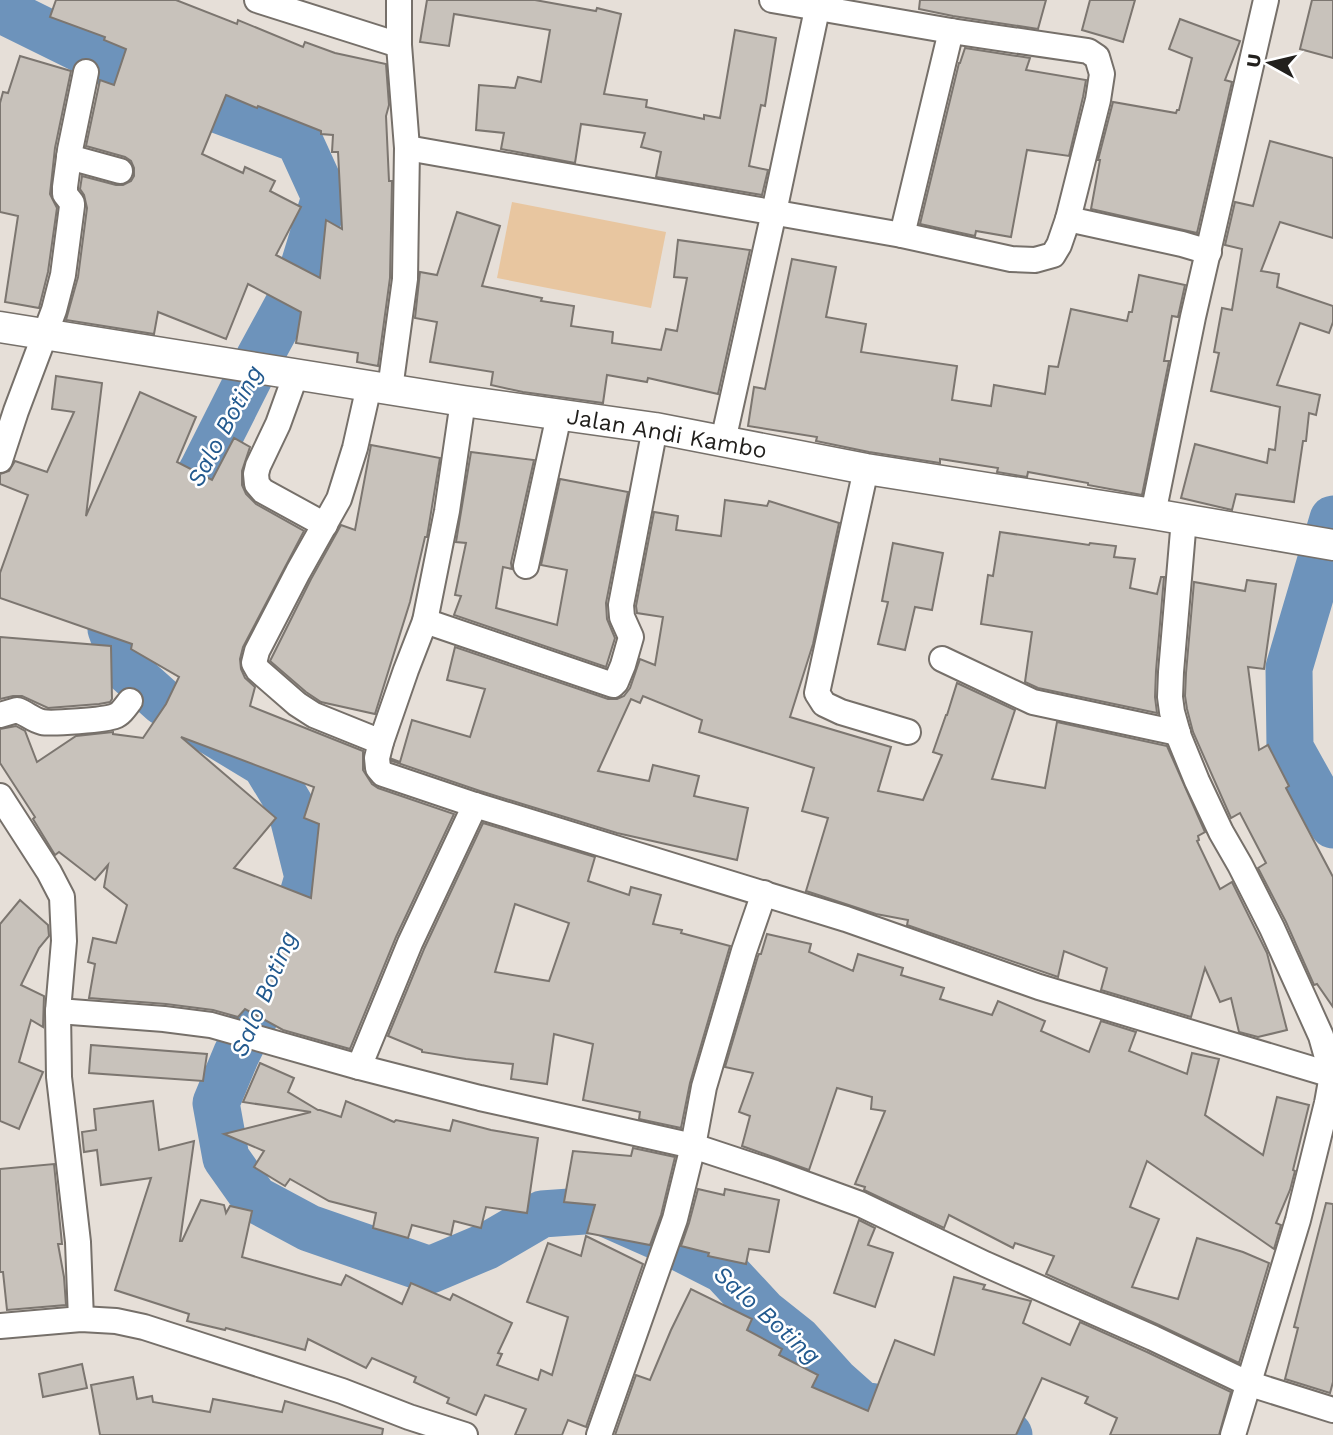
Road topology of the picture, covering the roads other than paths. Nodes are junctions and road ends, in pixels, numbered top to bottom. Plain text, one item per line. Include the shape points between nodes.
1 (257, 0) edge
2 (400, 0) edge
3 (772, 0) edge
4 (1266, 0) edge
5 (818, 4) edge
6 (951, 31) junction
7 (400, 45) junction
8 (86, 72) dead end
9 (407, 148) junction
10 (69, 158) junction
11 (120, 171) dead end
12 (774, 212) junction
13 (1068, 219) junction
14 (902, 235) junction
15 (1209, 252) junction
16 (0, 327) edge
17 (46, 335) junction
18 (296, 374) junction
19 (379, 388) junction
20 (463, 401) junction
21 (559, 415) junction
22 (655, 428) junction
23 (723, 441) junction
24 (0, 460) edge
25 (866, 469) junction
26 (1153, 514) junction
27 (1185, 519) junction
28 (325, 524) junction
29 (1333, 545) edge
30 (526, 566) dead end
31 (425, 621) junction
32 (942, 659) dead end
33 (130, 701) dead end
34 (0, 715) edge
35 (908, 732) dead end
36 (1178, 733) junction
37 (381, 741) junction
38 (0, 796) edge
39 (475, 805) junction
40 (764, 893) junction
41 (58, 1011) junction
42 (359, 1066) junction
43 (1332, 1075) edge
44 (693, 1146) junction
45 (81, 1319) junction
46 (0, 1326) edge
47 (1247, 1383) junction
48 (1333, 1410) edge
49 (407, 1426) edge
50 (465, 1435) edge
51 (599, 1435) edge
52 (1233, 1435) edge

1 - 7 street
2 - 7 street
3 - 5 street
4 - 15 street
5 - 6 street
5 - 12 street
6 - 13 street via 1088,51 1097,57 1102,74 1098,100
6 - 14 street
7 - 9 street
8 - 10 street
9 - 12 street
9 - 19 street via 405,279
10 - 11 street
10 - 17 street via 65,194 72,206 63,275
12 - 14 street
12 - 23 street
13 - 14 street via 1053,255 1035,260
13 - 15 street
15 - 26 street
16 - 17 street, Jalan Andi Kambo
17 - 18 street, Jalan Andi Kambo
17 - 24 street
18 - 19 street, Jalan Andi Kambo
18 - 28 street via 256,479 263,491
19 - 20 street, Jalan Andi Kambo
19 - 28 street via 358,435 339,499
20 - 21 street, Jalan Andi Kambo
20 - 31 street
21 - 22 street, Jalan Andi Kambo
21 - 30 street
22 - 23 street, Jalan Andi Kambo
22 - 31 street via 621,605 631,637 613,685
23 - 25 street, Jalan Andi Kambo
25 - 26 street, Jalan Andi Kambo
25 - 35 street via 817,693 824,704 841,712
26 - 27 street, Jalan Andi Kambo
27 - 29 street, Jalan Andi Kambo
27 - 36 street via 1170,697
28 - 37 street via 254,663 314,715
31 - 37 street
32 - 36 street via 1033,702
33 - 34 street via 116,716 104,718 49,723 17,710
36 - 43 street via 1221,832 1307,1004
37 - 39 street via 377,758 383,774
38 - 41 street via 62,897 64,940
39 - 40 street
39 - 42 street
40 - 43 street via 1039,987
40 - 44 street via 704,1087
41 - 42 street via 211,1025
41 - 45 street via 59,1077 78,1242
42 - 44 street
43 - 47 street via 1298,1220
44 - 47 street via 860,1204
44 - 51 street via 664,1253
45 - 46 street
45 - 49 street via 116,1321 156,1331 342,1391
47 - 48 street
47 - 52 street
49 - 50 street

